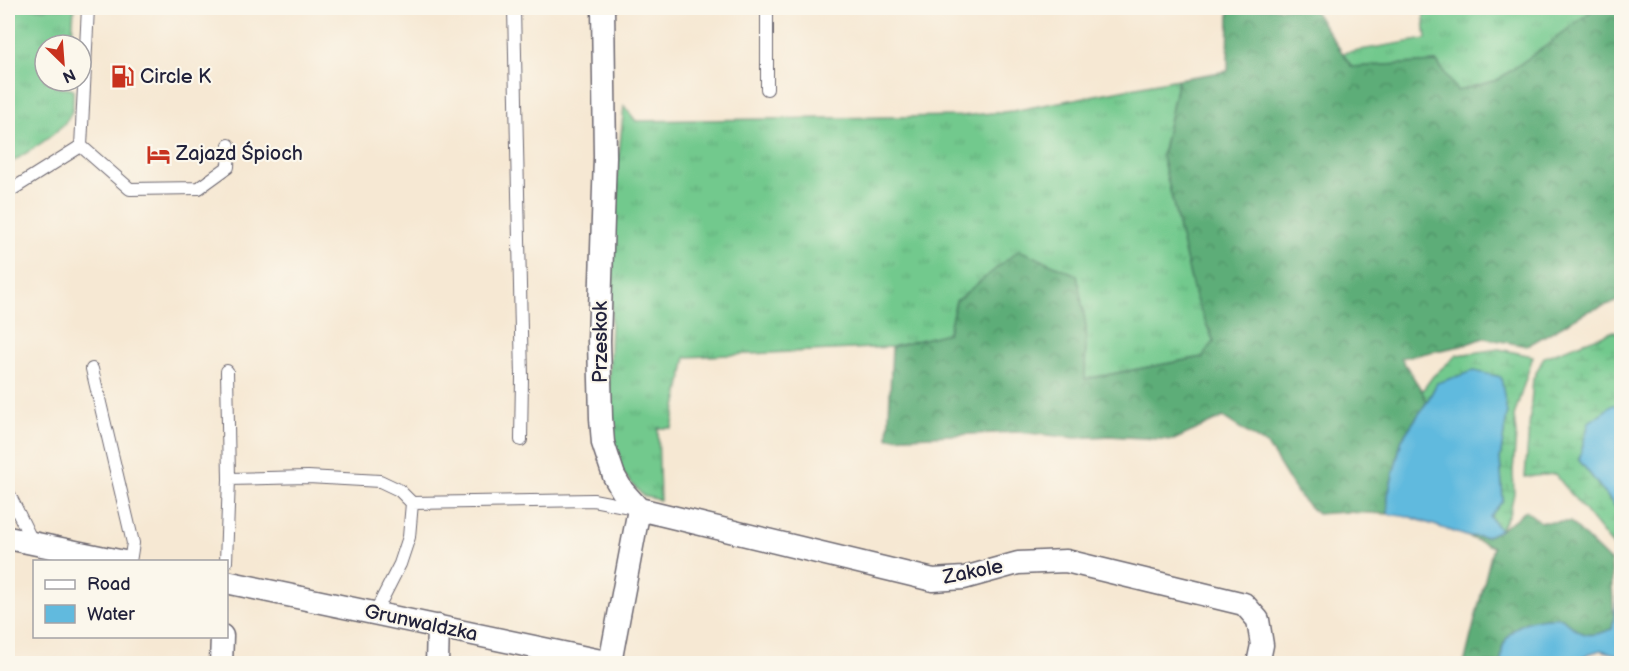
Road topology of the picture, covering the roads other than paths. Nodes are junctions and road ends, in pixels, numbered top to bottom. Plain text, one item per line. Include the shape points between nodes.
1 (88, 8) edge
2 (514, 8) edge
3 (603, 8) edge
4 (767, 8) edge
5 (766, 89) dead end
6 (229, 145) dead end
7 (81, 146) junction
8 (8, 192) edge
9 (92, 369) dead end
10 (227, 371) dead end
11 (521, 440) dead end
12 (229, 479) junction
13 (10, 496) dead end
14 (412, 503) junction
15 (639, 509) junction
16 (8, 538) edge
17 (33, 543) junction
18 (119, 560) edge
19 (130, 560) edge
20 (225, 560) edge
21 (228, 582) edge
22 (375, 613) junction
23 (438, 626) junction
24 (222, 638) edge
25 (221, 663) edge
26 (437, 663) edge
27 (612, 663) edge
28 (1258, 663) edge

1 - 7 lane
2 - 11 lane
3 - 15 street, Przeskok via 601,418 603,443 614,476
4 - 5 lane
6 - 7 lane via 228,167 200,188 130,189
7 - 8 lane
9 - 19 lane via 133,543
10 - 12 lane
12 - 14 lane via 308,477 380,481 399,489
12 - 20 lane
13 - 17 lane
14 - 15 lane via 593,500
14 - 22 lane via 403,555
15 - 27 street
15 - 28 street, Zakole via 933,580 964,578 1018,563 1066,561 1244,604 1258,620 1262,645
16 - 17 street
17 - 18 street
21 - 22 street, Grunwaldzka
22 - 23 street, Grunwaldzka
23 - 26 street
23 - 27 street, Grunwaldzka
24 - 25 street

